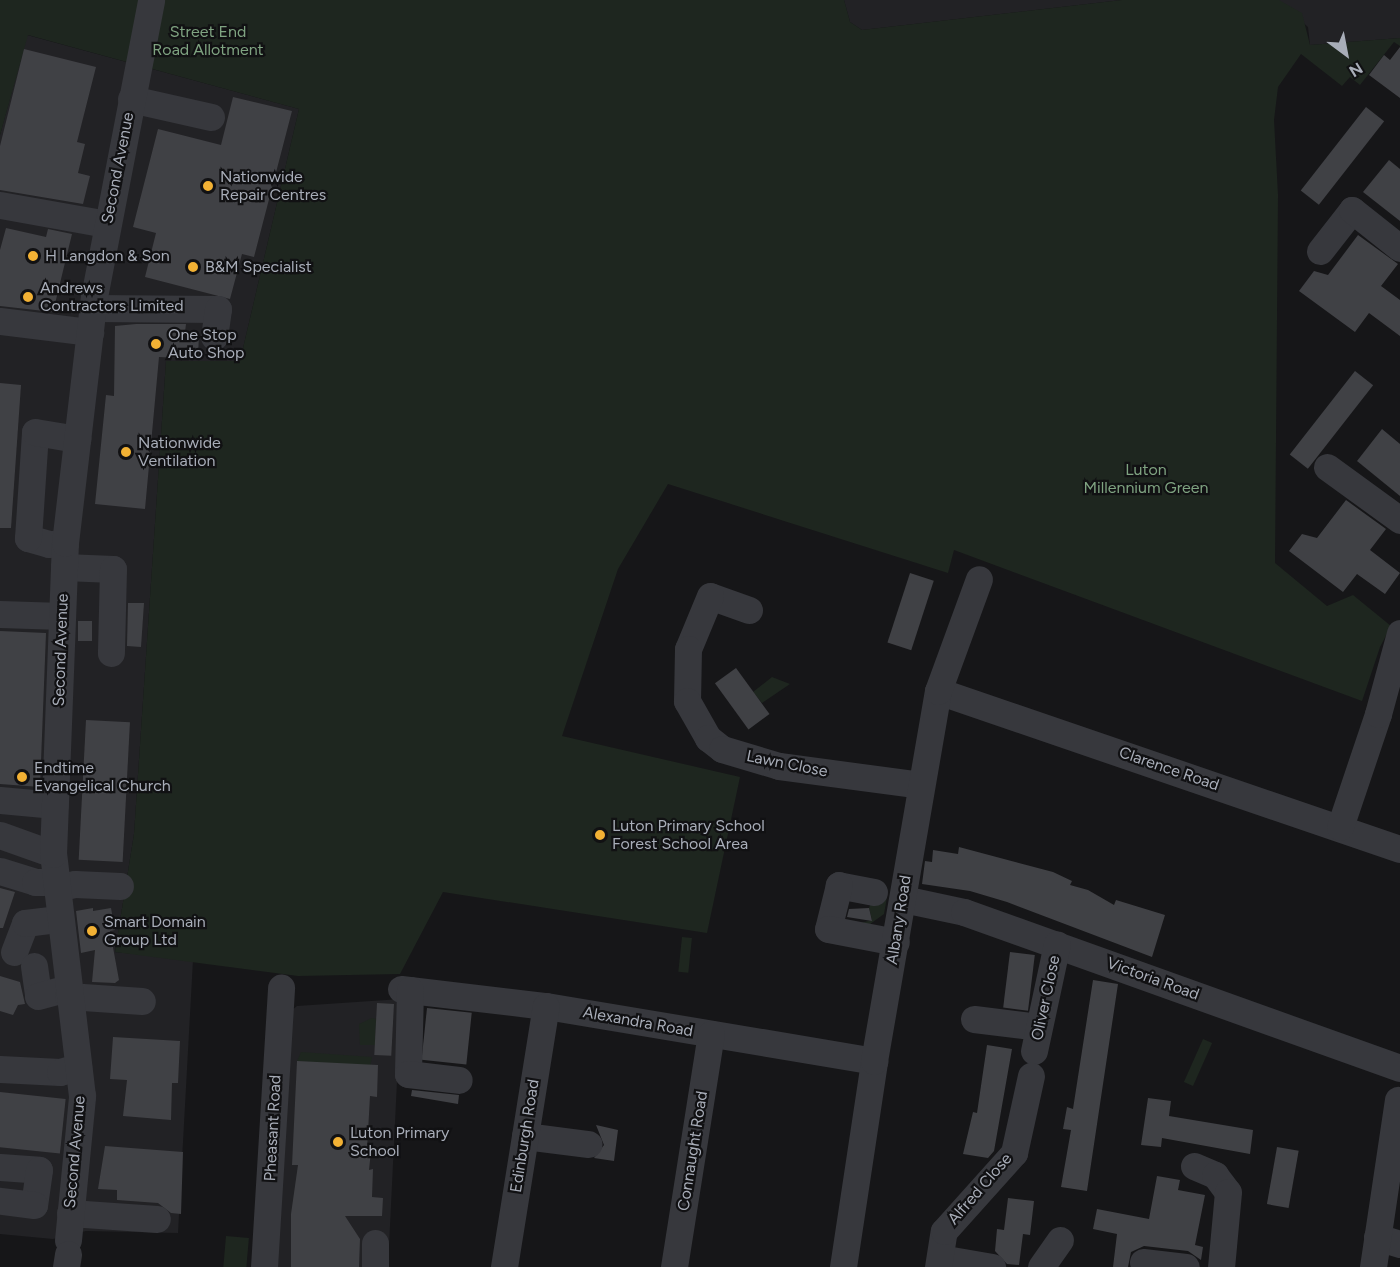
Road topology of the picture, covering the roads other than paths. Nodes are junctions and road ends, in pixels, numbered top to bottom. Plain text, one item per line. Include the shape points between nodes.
1 (152, 0) edge
2 (131, 99) junction
3 (211, 117) dead end
4 (0, 205) edge
5 (107, 224) junction
6 (1400, 248) edge
7 (1320, 251) dead end
8 (91, 320) junction
9 (0, 321) edge
10 (214, 337) dead end
11 (77, 439) junction
12 (1327, 467) dead end
13 (1400, 520) edge
14 (64, 555) junction
15 (979, 579) dead end
16 (749, 610) dead end
17 (0, 614) edge
18 (62, 616) junction
19 (1400, 633) edge
20 (111, 653) dead end
21 (938, 691) junction
22 (1391, 700) edge
23 (921, 785) junction
24 (0, 800) edge
25 (55, 806) junction
26 (1340, 828) junction
27 (0, 836) edge
28 (1400, 849) edge
29 (53, 854) junction
30 (0, 871) edge
31 (55, 885) junction
32 (120, 886) dead end
33 (874, 892) dead end
34 (903, 899) junction
35 (59, 919) junction
36 (896, 942) junction
37 (1057, 944) junction
38 (281, 988) dead end
39 (67, 992) junction
40 (142, 1001) dead end
41 (546, 1006) junction
42 (974, 1019) dead end
43 (711, 1034) junction
44 (1035, 1051) junction
45 (874, 1061) junction
46 (78, 1067) junction
47 (1400, 1068) edge
48 (0, 1069) edge
49 (459, 1080) dead end
50 (1398, 1100) dead end
51 (525, 1136) junction
52 (588, 1144) dead end
53 (1194, 1166) dead end
54 (0, 1167) edge
55 (37, 1185) junction
56 (0, 1201) edge
57 (71, 1202) junction
58 (157, 1219) dead end
59 (1060, 1240) dead end
60 (1388, 1240) edge
61 (67, 1254) edge
62 (1143, 1262) dead end
63 (939, 1263) edge
64 (264, 1267) edge
65 (504, 1267) edge
66 (674, 1267) edge
67 (843, 1267) edge
68 (992, 1267) edge
69 (1041, 1267) edge
70 (1186, 1267) edge
71 (1221, 1267) edge
72 (1373, 1267) edge

1 - 2 street, Second Avenue
2 - 3 street
2 - 5 street, Second Avenue
4 - 5 street
5 - 8 street, Second Avenue
6 - 7 street via 1352,210
8 - 9 street
8 - 10 street via 218,309
8 - 11 street, Second Avenue
11 - 14 street, Second Avenue
11 - 14 street via 34,432 28,538 49,544
12 - 13 street
14 - 18 street, Second Avenue
14 - 20 street via 113,569
15 - 21 street, Albany Road
16 - 23 street, Lawn Close via 710,596 688,649 687,701 708,738 722,749 779,766
17 - 18 street
18 - 25 street, Second Avenue
19 - 22 street
21 - 23 street, Albany Road
21 - 26 street, Clarence Road
22 - 26 street
23 - 34 street, Albany Road
24 - 25 street
25 - 29 street, Second Avenue
26 - 28 street, Clarence Road
27 - 29 street
29 - 31 street, Second Avenue
30 - 31 street
31 - 32 street
31 - 35 street, Second Avenue
33 - 36 street via 839,885 828,929
34 - 36 street, Albany Road
34 - 37 street, Victoria Road via 964,912
35 - 39 street, Second Avenue
35 - 39 street via 25,923 24,959 38,996
36 - 45 street, Albany Road
37 - 44 street, Oliver Close
37 - 47 street, Victoria Road
38 - 64 street, Pheasant Road
39 - 40 street
39 - 46 street, Second Avenue
41 - 43 street, Alexandra Road
41 - 49 street, Alexandra Road via 406,989 408,1074
41 - 51 street, Edinburgh Road
42 - 44 street
43 - 45 street, Alexandra Road
43 - 66 street, Connaught Road
44 - 63 street, Alfred Close via 1014,1153 944,1231
45 - 67 street, Albany Road
46 - 48 street via 60,1072
46 - 57 street, Second Avenue via 82,1096
50 - 60 street
51 - 52 street
51 - 65 street, Edinburgh Road
53 - 71 street via 1215,1175 1228,1192
54 - 55 street via 39,1170
55 - 56 street via 34,1205
55 - 57 street
57 - 58 street
57 - 61 street, Second Avenue
59 - 69 street
60 - 72 street
62 - 70 street
63 - 68 street

